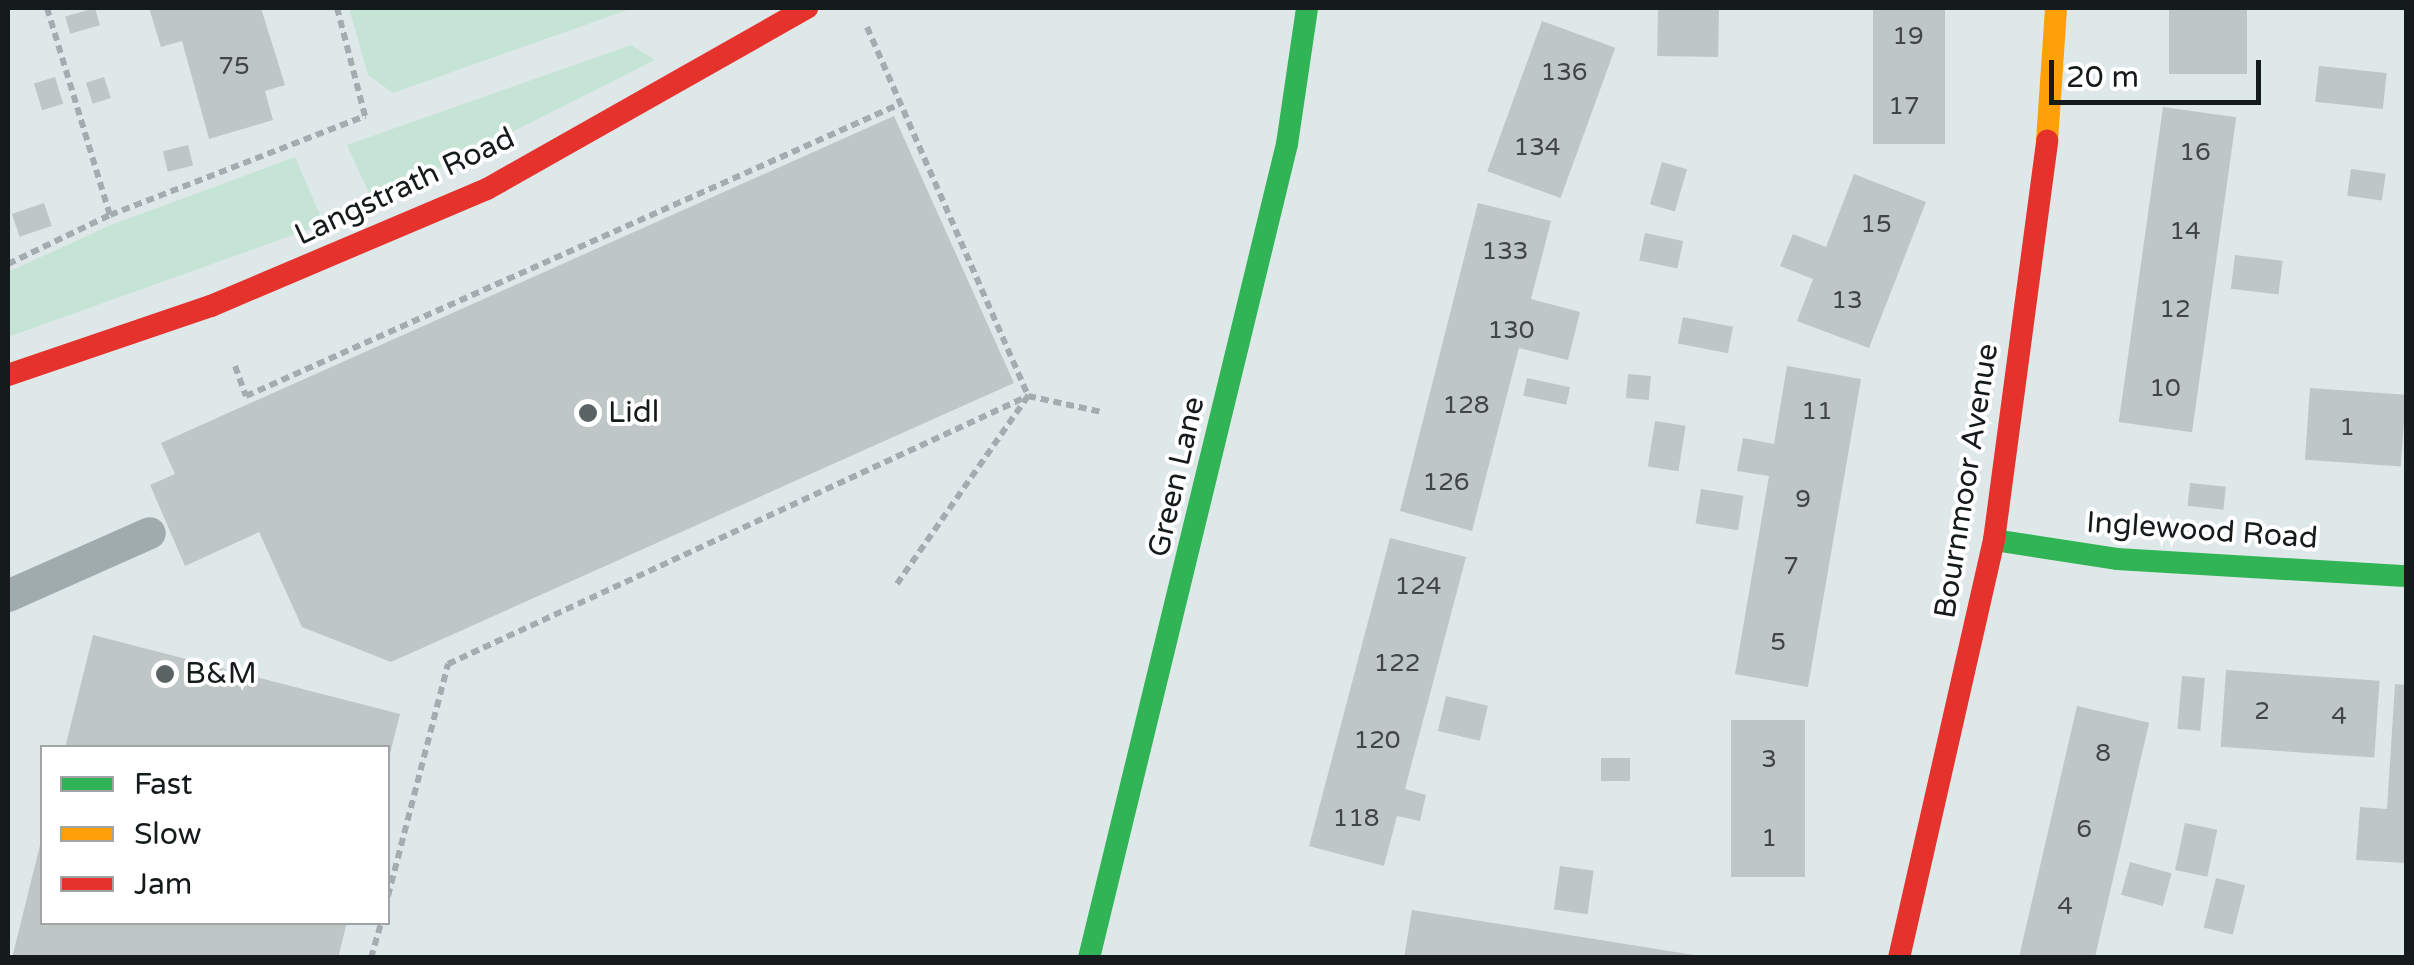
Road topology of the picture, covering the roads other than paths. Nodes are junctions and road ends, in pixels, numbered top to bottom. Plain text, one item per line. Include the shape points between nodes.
1 (807, 8) edge
2 (1307, 8) edge
3 (2056, 8) edge
4 (8, 375) edge
5 (150, 533) dead end
6 (1994, 540) junction
7 (2406, 576) edge
8 (8, 596) edge
9 (1089, 958) edge
10 (1899, 958) edge

1 - 4 street, Langstrath Road via 487,189 211,306
2 - 9 street, Green Lane via 1287,144
3 - 6 street, Bournmoor Avenue via 2046,154
5 - 8 lane
6 - 7 street, Inglewood Road via 2117,559
6 - 10 street, Bournmoor Avenue

